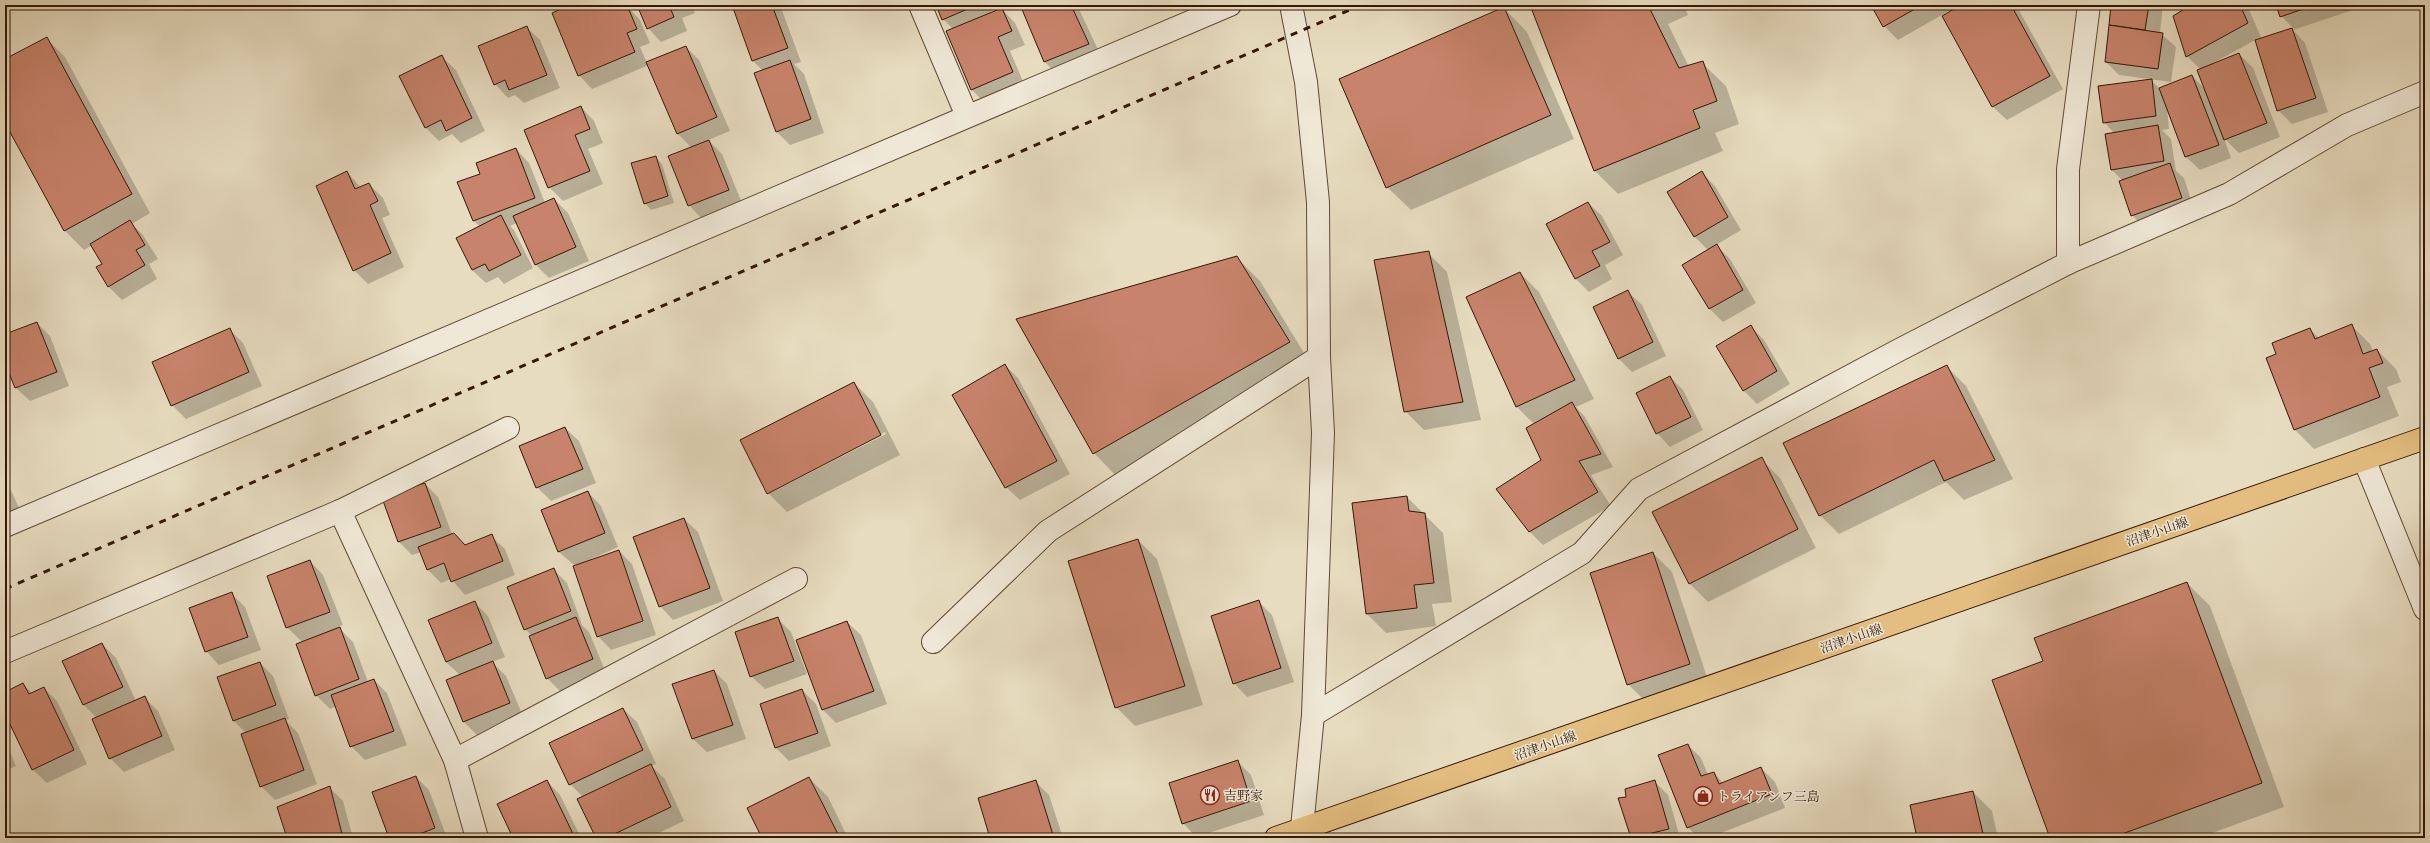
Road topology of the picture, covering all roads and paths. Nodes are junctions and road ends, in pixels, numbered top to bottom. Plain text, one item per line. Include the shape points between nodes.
1 (920, 5) edge
2 (1230, 5) edge
3 (1291, 5) edge
4 (2089, 5) edge
5 (2425, 92) edge
6 (967, 116) junction
7 (2068, 263) junction
8 (1319, 357) junction
9 (508, 428) dead end
10 (2425, 438) edge
11 (2364, 459) junction
12 (340, 511) junction
13 (5, 526) edge
14 (796, 579) dead end
15 (2425, 609) edge
16 (933, 642) dead end
17 (5, 652) edge
18 (1313, 715) junction
19 (455, 760) junction
20 (1301, 834) edge
21 (477, 838) edge
22 (1276, 838) edge

1 - 6 street
2 - 6 street
3 - 8 street via 1306,82 1318,202
4 - 7 street via 2068,169
5 - 7 street via 2347,125 2229,194
6 - 13 street
7 - 18 street via 1639,489 1582,553
8 - 16 street via 1048,531
8 - 18 street via 1323,433
9 - 12 street
10 - 11 main road, 沼津小山線
11 - 15 street
11 - 20 main road, 沼津小山線
12 - 17 street
12 - 19 street
14 - 19 street
18 - 20 street
19 - 21 street
20 - 22 main road, 沼津小山線

